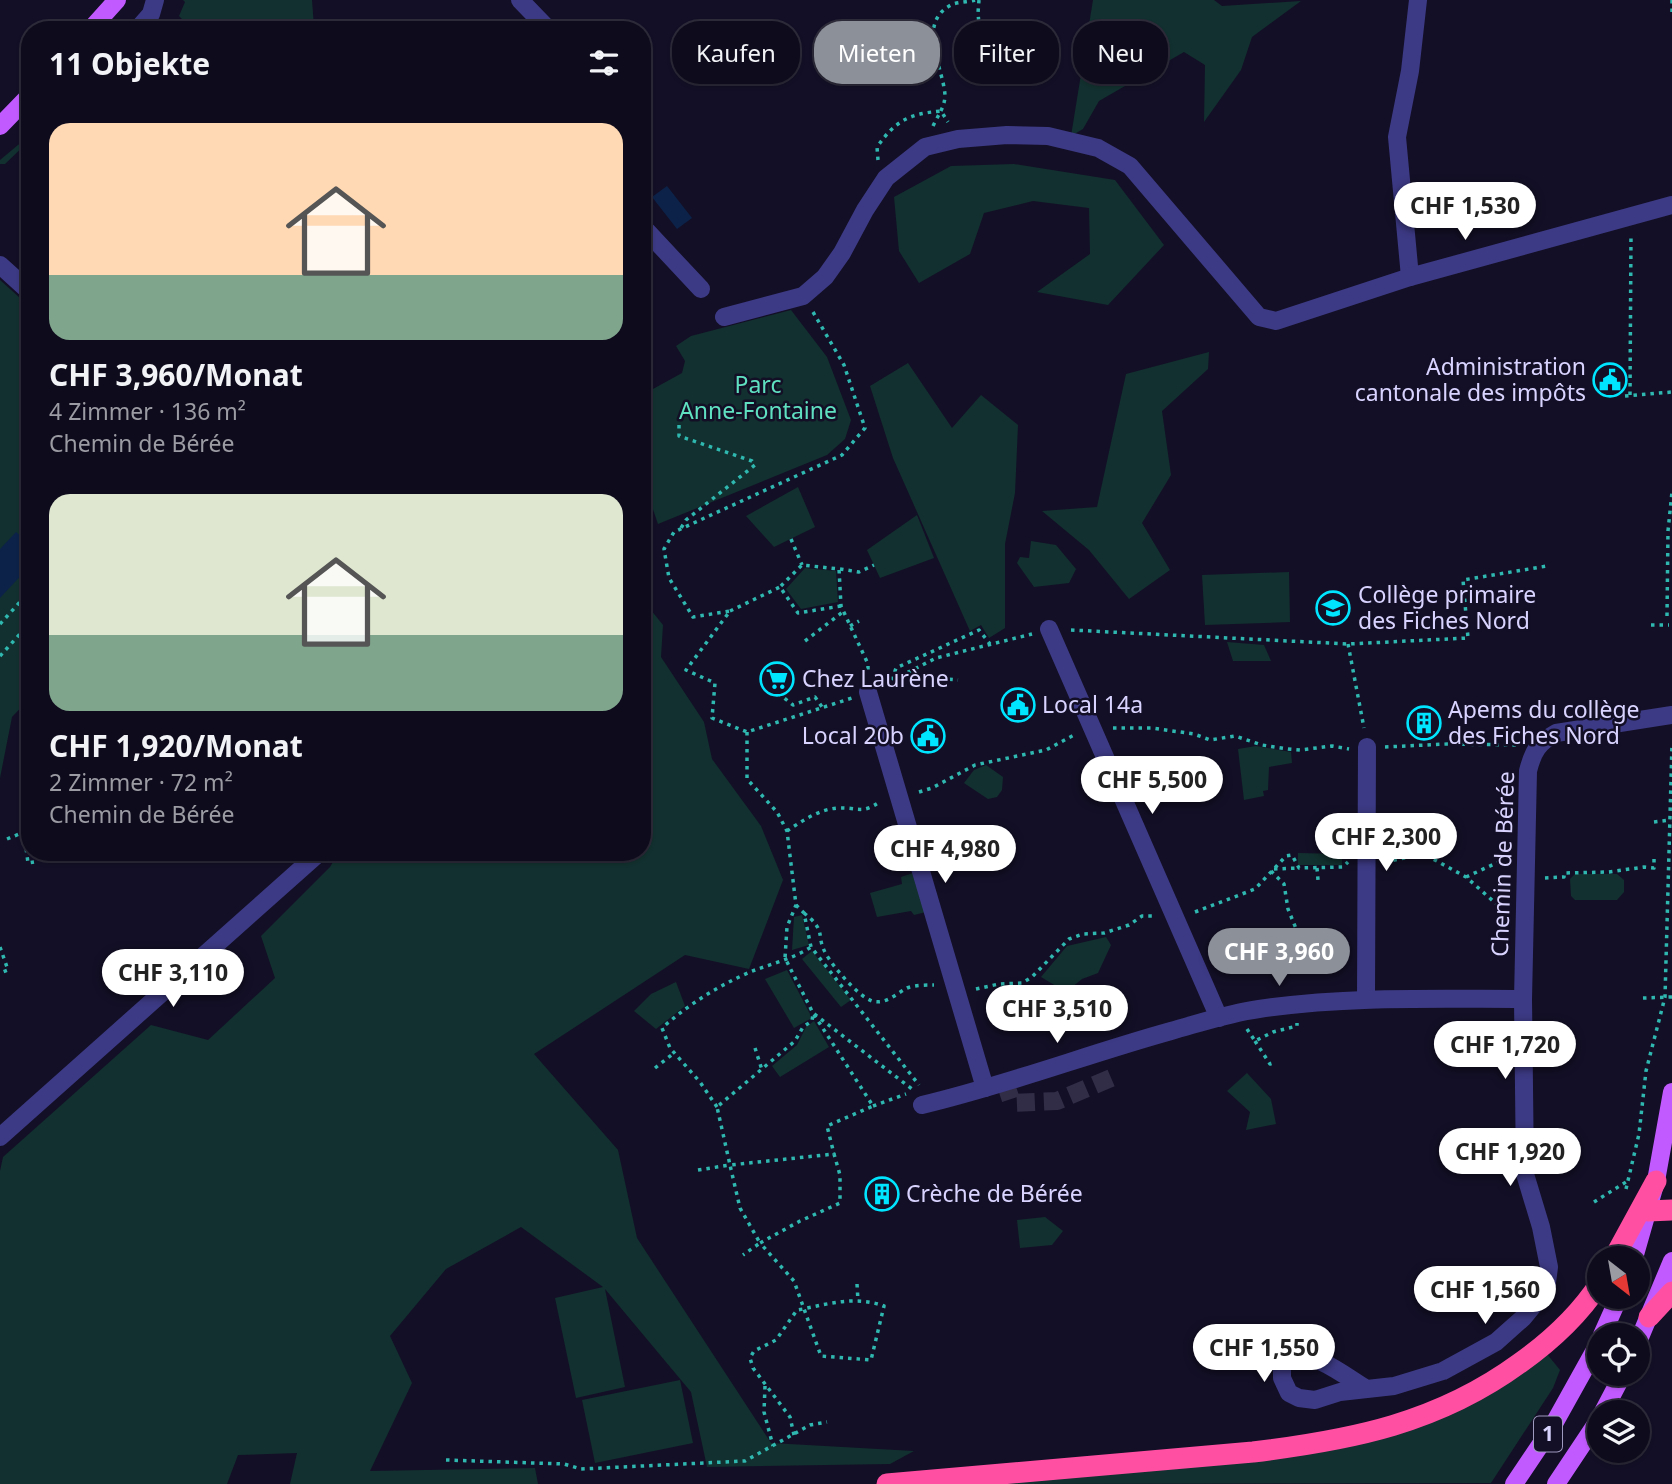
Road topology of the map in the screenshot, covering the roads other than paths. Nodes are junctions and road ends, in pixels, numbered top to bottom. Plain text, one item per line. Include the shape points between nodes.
1 (117, 0) edge
2 (157, 0) edge
3 (520, 0) edge
4 (1418, 0) edge
5 (98, 21) edge
6 (145, 21) edge
7 (158, 21) edge
8 (540, 21) edge
9 (21, 104) edge
10 (0, 125) edge
11 (1672, 205) edge
12 (651, 236) edge
13 (0, 265) edge
14 (1410, 277) junction
15 (21, 284) edge
16 (701, 289) dead end
17 (723, 317) dead end
18 (1049, 629) road end
19 (868, 692) road end
20 (1672, 715) edge
21 (1359, 749) road end
22 (310, 861) edge
23 (1366, 999) junction
24 (1523, 999) junction
25 (1219, 1018) junction
26 (985, 1088) junction
27 (1672, 1092) edge
28 (926, 1104) road end
29 (0, 1137) edge
30 (1656, 1181) junction
31 (1672, 1210) edge
32 (1648, 1211) junction
33 (1621, 1246) edge
34 (1638, 1246) edge
35 (1672, 1261) edge
36 (1672, 1292) edge
37 (1587, 1300) edge
38 (1649, 1317) junction
39 (1646, 1323) edge
40 (1587, 1364) edge
41 (1364, 1388) dead end
42 (1587, 1438) edge
43 (887, 1484) edge
44 (1514, 1484) edge
45 (1556, 1484) edge

1 - 5 main road
2 - 6 street
2 - 7 street via 161,17
3 - 8 street
4 - 14 street via 1397,137
9 - 10 main road
11 - 14 street
12 - 16 street
13 - 15 street
14 - 17 street via 1276,321 1259,317 1130,166 1098,148 1048,136 1007,135 925,147 886,178 842,253 825,277 803,296
18 - 25 street
19 - 26 street
20 - 24 street, Chemin de Bérée via 1556,733 1533,752 1528,771
21 - 23 street
22 - 29 street
23 - 24 street
23 - 25 street via 1258,1009
24 - 41 street, Chemin de Bérée via 1525,1174 1549,1267 1546,1290 1523,1318 1486,1348 1443,1371 1394,1386
25 - 26 street
26 - 28 street
27 - 30 main road
30 - 32 main road
30 - 33 highway
31 - 32 highway
32 - 34 main road
35 - 38 main road
36 - 38 highway
37 - 43 highway via 1557,1334 1507,1373 1446,1408 1378,1431 1253,1452
38 - 39 main road
40 - 44 main road, 1
42 - 45 main road, 1

